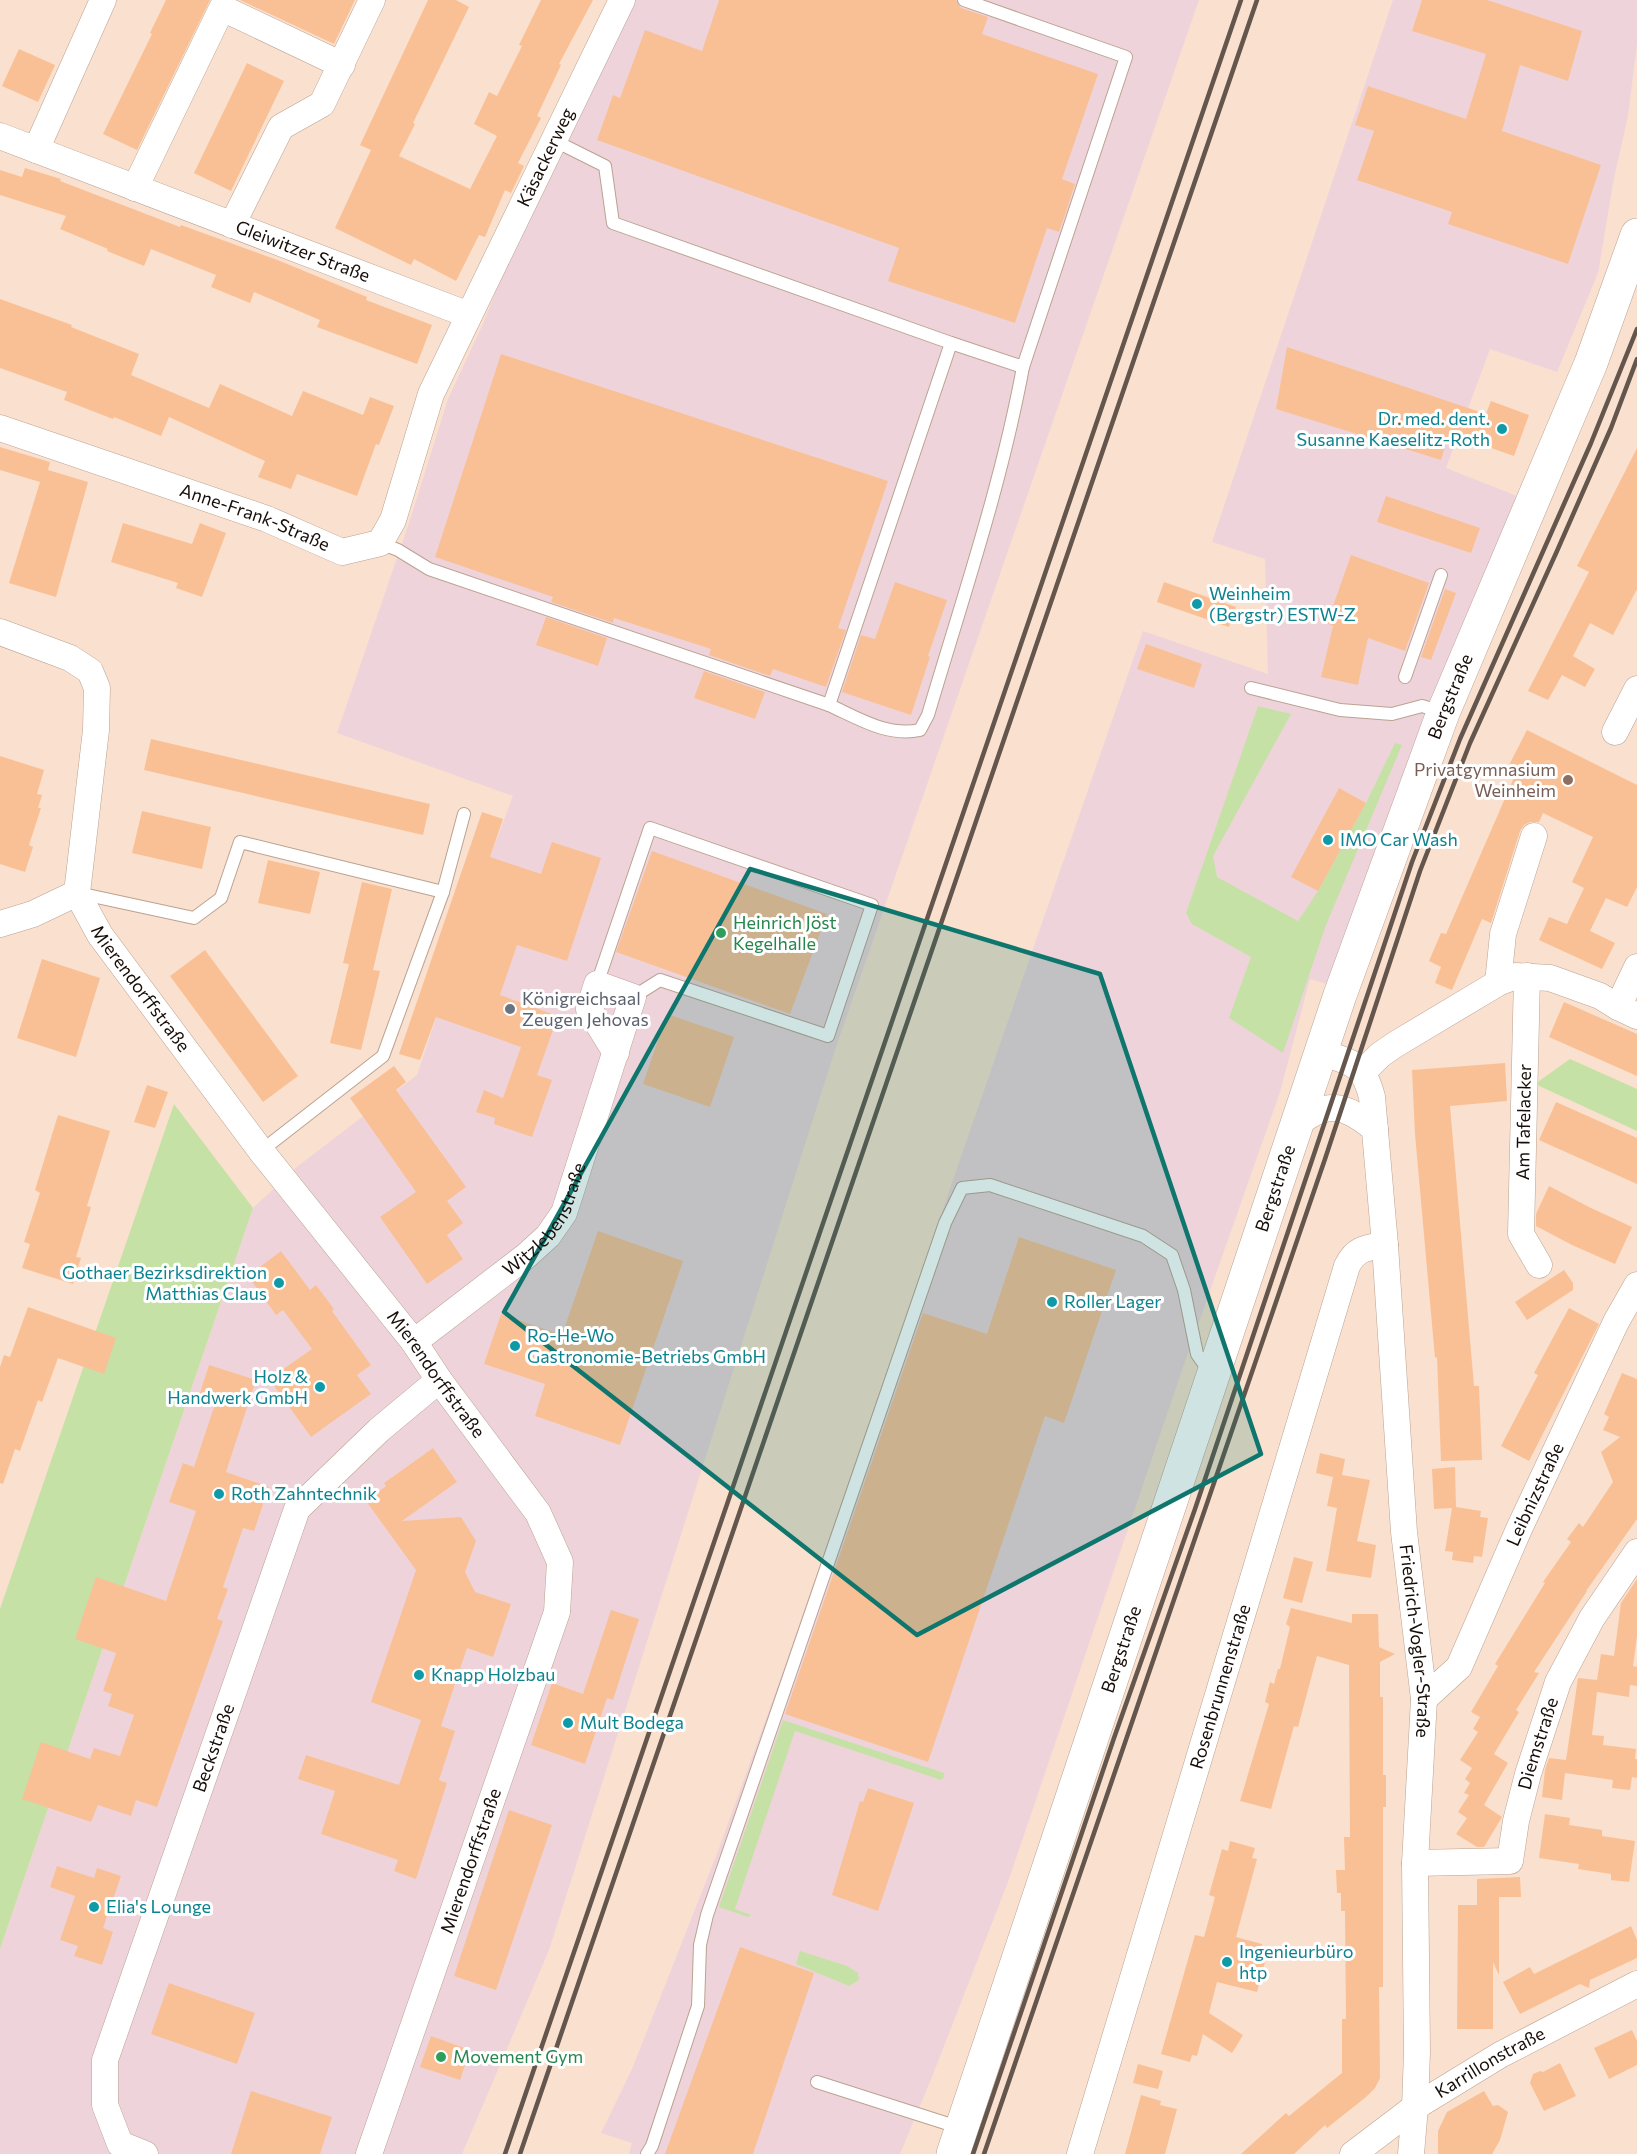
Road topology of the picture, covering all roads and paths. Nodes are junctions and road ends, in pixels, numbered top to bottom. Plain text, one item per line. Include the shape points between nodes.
1 (103, 0) edge
2 (372, 0) edge
3 (622, 0) edge
4 (964, 0) edge
5 (342, 65) junction
6 (0, 136) edge
7 (555, 141) junction
8 (36, 150) junction
9 (135, 188) junction
10 (232, 225) junction
11 (1637, 235) edge
12 (469, 315) junction
13 (951, 343) junction
14 (1023, 367) junction
15 (0, 428) edge
16 (380, 543) junction
17 (1441, 575) dead end
18 (0, 632) edge
19 (1406, 676) dead end
20 (1251, 688) dead end
21 (1637, 689) edge
22 (829, 705) junction
23 (1443, 713) junction
24 (1615, 732) dead end
25 (465, 814) dead end
26 (1534, 836) dead end
27 (443, 892) junction
28 (77, 893) junction
29 (0, 924) edge
30 (1637, 967) edge
31 (1527, 976) junction
32 (1498, 982) junction
33 (597, 984) junction
34 (633, 997) junction
35 (1627, 1012) edge
36 (1320, 1052) junction
37 (616, 1053) junction
38 (1363, 1072) junction
39 (1295, 1126) junction
40 (1375, 1129) junction
41 (261, 1151) junction
42 (1385, 1245) junction
43 (1539, 1264) dead end
44 (1637, 1285) edge
45 (414, 1342) junction
46 (1214, 1370) junction
47 (439, 1380) junction
48 (1637, 1552) edge
49 (1424, 1699) junction
50 (1414, 1863) junction
51 (1637, 1984) edge
52 (817, 2082) dead end
53 (1415, 2107) junction
54 (957, 2141) edge
55 (145, 2154) edge
56 (369, 2154) edge
57 (647, 2154) edge
58 (1080, 2154) edge
59 (1353, 2154) edge
60 (1411, 2154) edge

1 - 8 street
2 - 5 street
3 - 7 street, Käsackerweg
4 - 14 lane via 1126,57
5 - 9 street via 222,8
5 - 10 street via 321,104 281,127
6 - 8 street, Gleiwitzer Straße
7 - 12 street, Käsackerweg
7 - 13 lane via 605,166 613,223
8 - 9 street, Gleiwitzer Straße
9 - 10 street, Gleiwitzer Straße
10 - 12 street, Gleiwitzer Straße
11 - 23 main road, Bergstraße via 1591,363
12 - 16 street via 431,394 393,519
13 - 14 lane
13 - 22 lane
14 - 22 lane via 999,474 928,715 920,730 892,731
15 - 16 street, Anne-Frank-Straße via 267,519 342,552
16 - 22 lane via 429,569
17 - 19 lane
18 - 28 street via 70,658 90,671 97,688 96,730
20 - 23 lane via 1340,710 1392,714 1422,706
21 - 24 street
23 - 36 main road, Bergstraße
25 - 27 lane
26 - 32 street via 1503,934
27 - 28 lane via 240,842 221,898 194,918
27 - 41 lane via 383,1056
28 - 29 street via 33,914
28 - 41 street, Mierendorffstraße via 100,935
30 - 35 street
31 - 32 street
31 - 35 street via 1550,978 1600,996
31 - 43 street, Am Tafelacker via 1521,1234
32 - 38 street via 1396,1044
33 - 34 street
33 - 34 lane via 650,828 872,905 828,1036 660,980
33 - 37 street via 589,1009
34 - 37 street, Witzlebenstraße
36 - 38 street via 1356,1065
36 - 39 main road, Bergstraße
37 - 45 street, Witzlebenstraße via 564,1213 548,1236
38 - 40 street, Friedrich-Vogler-Straße via 1372,1097
39 - 40 street via 1322,1108 1336,1107 1353,1112
39 - 46 main road, Bergstraße
40 - 42 street, Friedrich-Vogler-Straße
41 - 45 street, Mierendorffstraße
42 - 49 street, Friedrich-Vogler-Straße via 1404,1532
42 - 58 street, Rosenbrunnenstraße via 1361,1249 1347,1266
44 - 49 street, Leibnizstraße via 1519,1529 1459,1667
45 - 47 street, Mierendorffstraße
46 - 54 main road, Bergstraße
46 - 57 lane via 1206,1367 1197,1354 1184,1290 1172,1255 1143,1236 990,1185 962,1188 945,1223 707,1914 700,1945 698,2006
47 - 55 street, Beckstraße via 379,1430 297,1509 105,2060 105,2105 120,2144
47 - 56 street, Mierendorffstraße via 538,1513 560,1562 557,1612
48 - 50 street, Diemstraße via 1592,1618 1558,1682 1528,1774 1510,1861
49 - 50 street, Friedrich-Vogler-Straße
50 - 53 street, Friedrich-Vogler-Straße
51 - 53 street, Karrillonstraße via 1500,2055
52 - 54 lane
53 - 59 street, Karrillonstraße
53 - 60 street, Friedrich-Vogler-Straße

